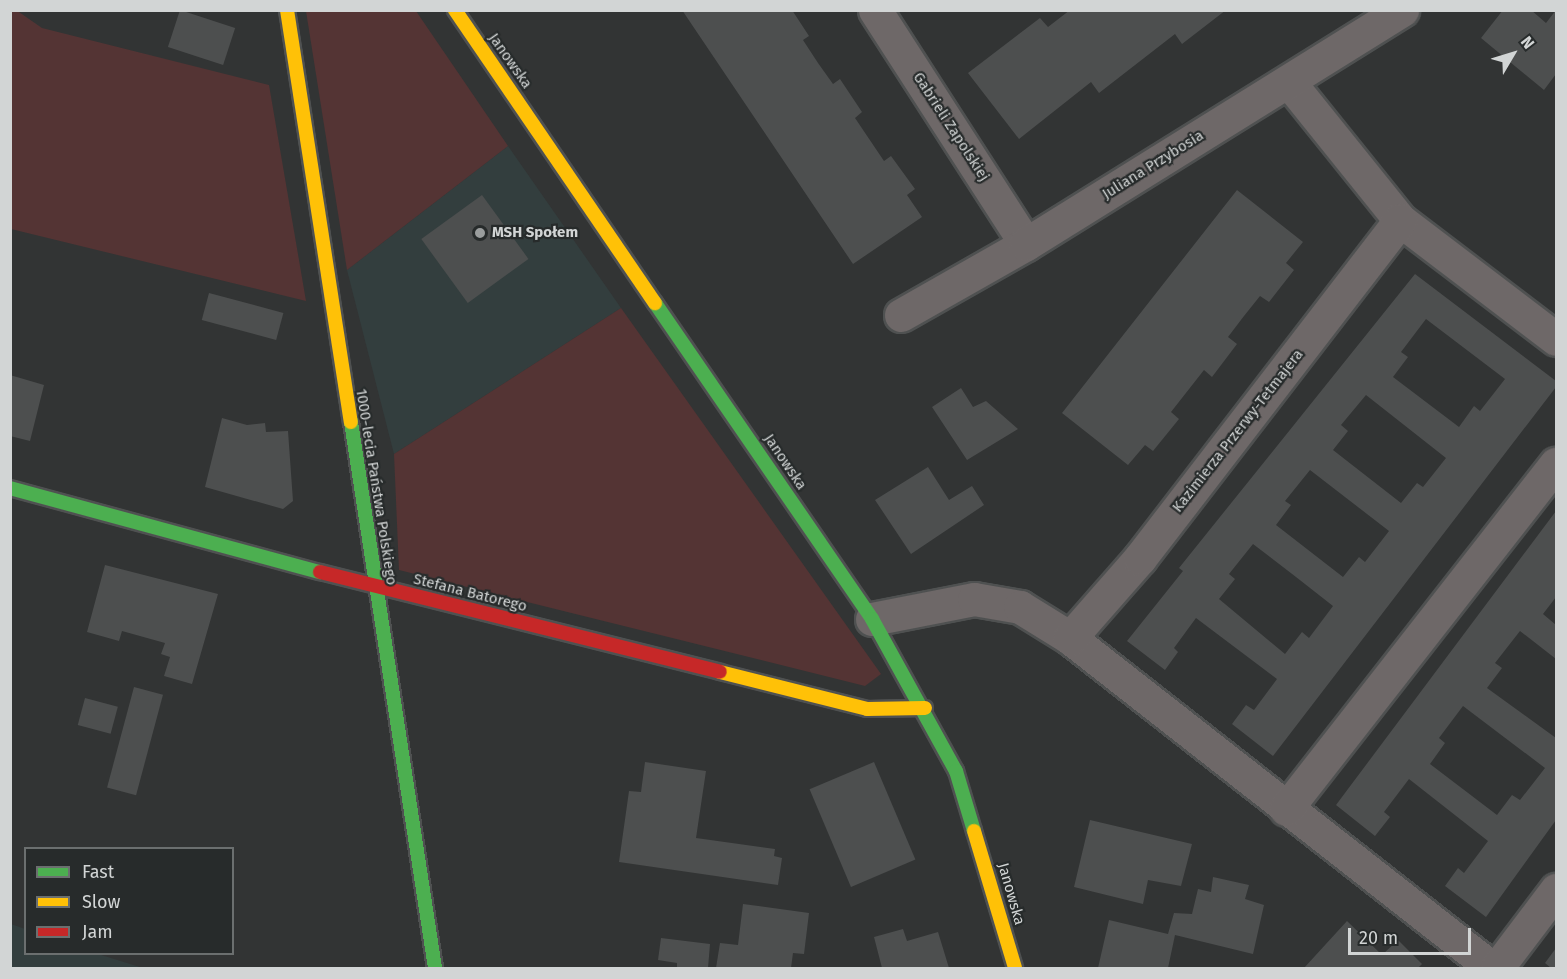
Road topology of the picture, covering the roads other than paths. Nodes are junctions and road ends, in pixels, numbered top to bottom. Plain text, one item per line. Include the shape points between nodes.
1 (287, 10) edge
2 (455, 10) edge
3 (875, 10) edge
4 (1402, 10) edge
5 (1289, 82) junction
6 (1400, 220) junction
7 (1026, 244) junction
8 (901, 315) dead end
9 (1557, 339) edge
10 (1557, 464) edge
11 (10, 488) edge
12 (374, 586) junction
13 (872, 619) junction
14 (1070, 638) junction
15 (925, 708) junction
16 (1286, 809) junction
17 (1557, 890) edge
18 (435, 969) edge
19 (1015, 969) edge
20 (1492, 969) edge
21 (1497, 969) edge

1 - 12 street, 1000-lecia Państwa Polskiego
2 - 13 street, Janowska
3 - 7 street, Gabrieli Zapolskiej
4 - 5 street, Juliana Przybosia
5 - 6 street
5 - 7 street, Juliana Przybosia
6 - 9 street
6 - 14 street, Kazimierza Przerwy-Tetmajera via 1140,558
7 - 8 street, Juliana Przybosia
10 - 16 street
11 - 12 street, Stefana Batorego
12 - 15 street, Stefana Batorego via 867,709
12 - 18 street, 1000-lecia Państwa Polskiego
13 - 14 street via 974,598 1020,607
13 - 15 street, Janowska
14 - 16 street
15 - 19 street, Janowska via 956,771
16 - 20 street
17 - 21 street

